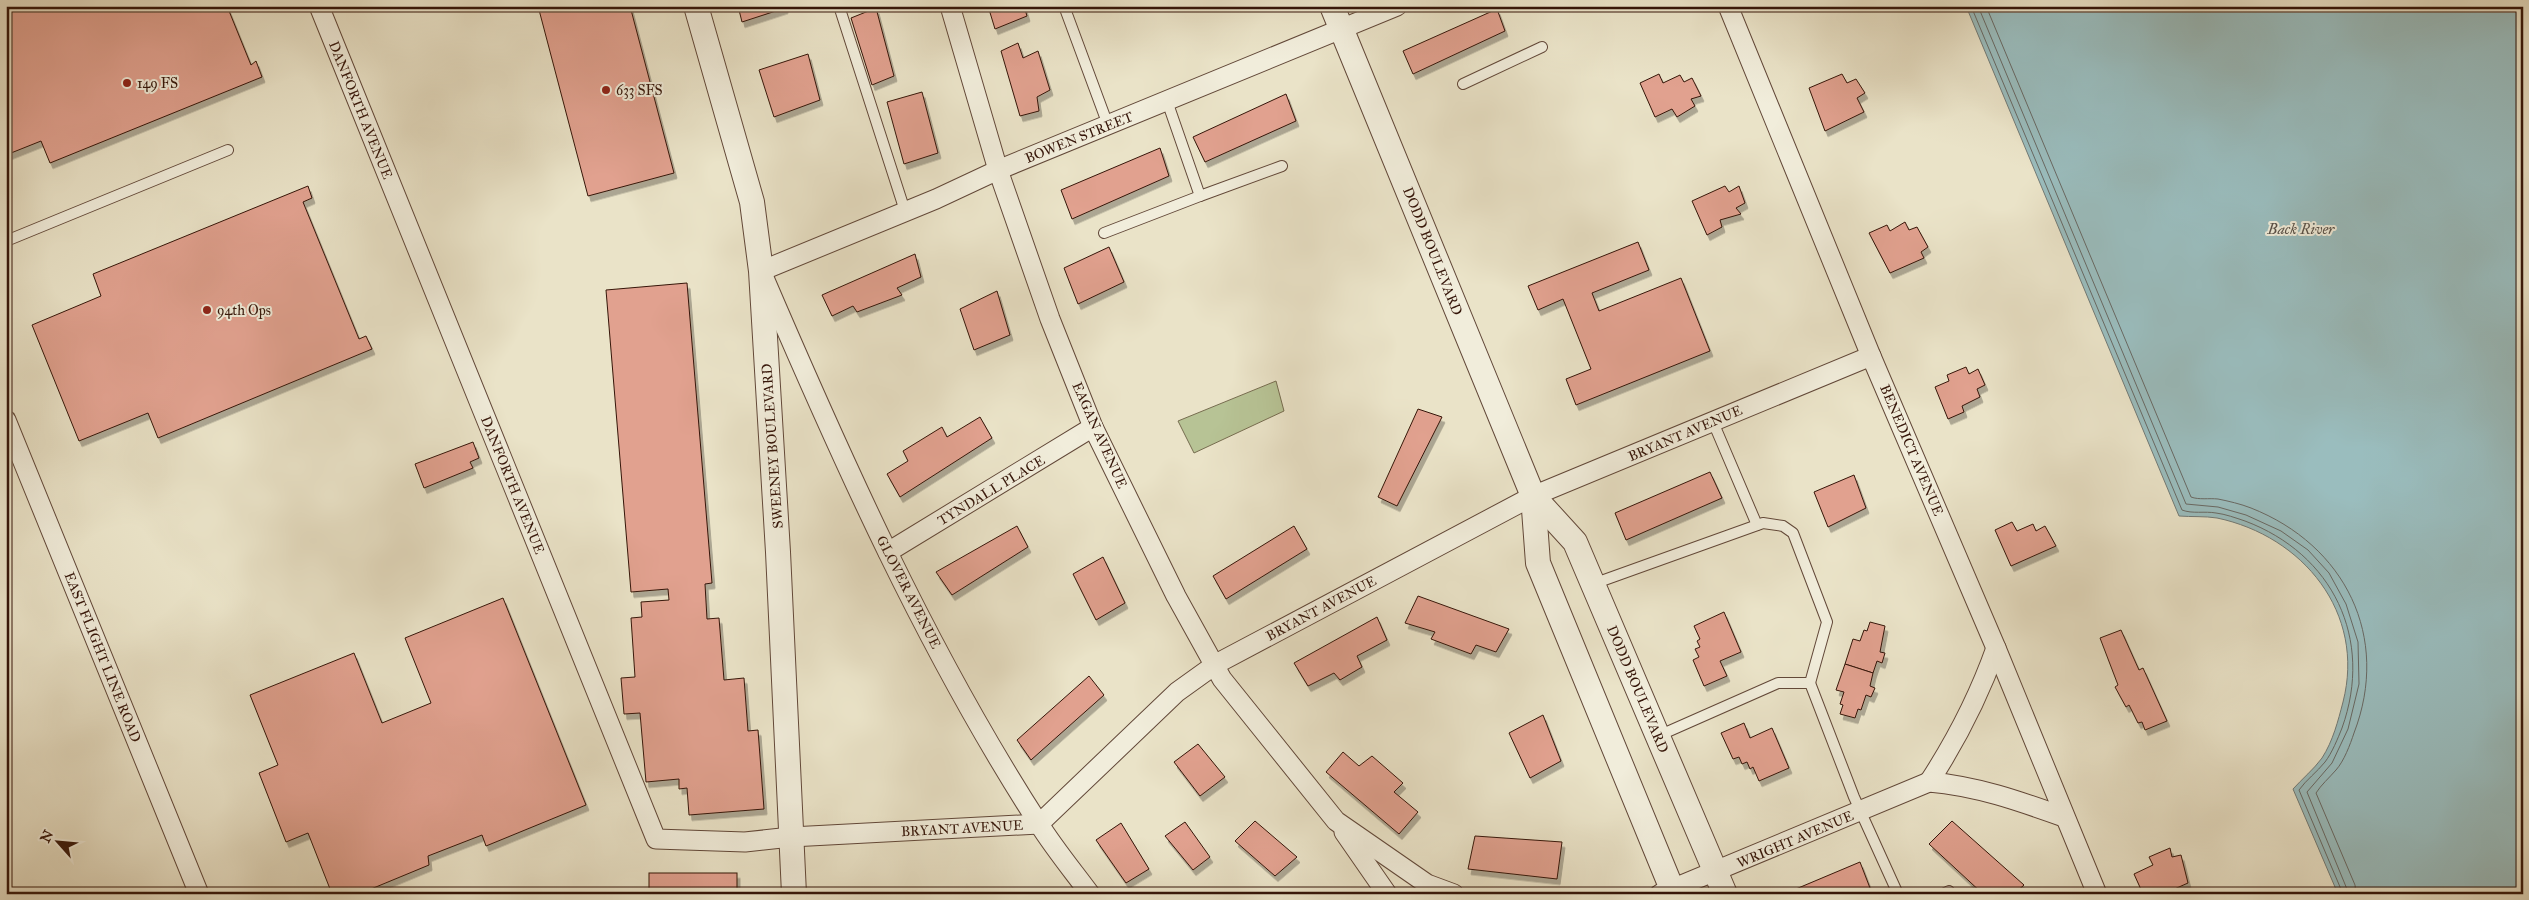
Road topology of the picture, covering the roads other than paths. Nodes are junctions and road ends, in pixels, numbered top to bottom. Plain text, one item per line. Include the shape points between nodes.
1 (319, 6) edge
2 (696, 6) edge
3 (839, 6) edge
4 (950, 6) edge
5 (1064, 6) edge
6 (1332, 6) edge
7 (1397, 6) edge
8 (1728, 6) edge
9 (1343, 30) junction
10 (1542, 47) dead end
11 (1463, 84) dead end
12 (1167, 101) junction
13 (1108, 125) junction
14 (228, 150) dead end
15 (1282, 166) dead end
16 (998, 170) junction
17 (1200, 196) junction
18 (905, 212) junction
19 (1104, 233) dead end
20 (6, 241) edge
21 (761, 271) junction
22 (1871, 356) junction
23 (6, 420) edge
24 (1713, 422) junction
25 (1094, 427) junction
26 (1533, 496) junction
27 (1757, 526) junction
28 (888, 552) junction
29 (1593, 584) junction
30 (1996, 648) junction
31 (1216, 664) junction
32 (1810, 683) junction
33 (1658, 736) junction
34 (1930, 782) junction
35 (1861, 812) junction
36 (2064, 817) junction
37 (1336, 821) junction
38 (1039, 824) junction
39 (790, 838) junction
40 (1716, 872) junction
41 (1669, 892) edge
42 (199, 894) edge
43 (794, 894) edge
44 (1090, 894) edge
45 (1388, 894) edge
46 (1454, 894) edge
47 (1725, 894) edge
48 (1898, 894) edge
49 (1943, 894) edge
50 (1950, 894) edge
51 (2097, 894) edge

1 - 39 street, DANFORTH AVENUE via 656,839 745,842
2 - 21 street, SWEENEY BOULEVARD via 752,202
3 - 18 lane
4 - 16 street, EAGAN AVENUE
5 - 13 lane
6 - 9 street, DODD BOULEVARD
7 - 9 street, BOWEN STREET
8 - 22 street, BENEDICT AVENUE
9 - 12 street, BOWEN STREET
9 - 26 street, DODD BOULEVARD
10 - 11 lane
12 - 13 street, BOWEN STREET
12 - 17 lane
13 - 16 street, BOWEN STREET
14 - 20 lane
15 - 17 lane
16 - 18 street, BOWEN STREET
16 - 25 street, EAGAN AVENUE via 1050,319
17 - 19 lane
18 - 21 street, BOWEN STREET
21 - 28 street, GLOVER AVENUE
21 - 39 street, SWEENEY BOULEVARD via 778,552
22 - 24 street, BRYANT AVENUE
22 - 30 street, BENEDICT AVENUE
23 - 42 street, EAST FLIGHT LINE ROAD
24 - 26 street, BRYANT AVENUE
24 - 27 lane
25 - 28 street, TYNDALL PLACE
25 - 31 street, EAGAN AVENUE via 1176,596
26 - 29 street, DODD BOULEVARD via 1575,542
26 - 31 street, BRYANT AVENUE
26 - 41 street, DODD BOULEVARD via 1538,563
27 - 29 lane
27 - 32 lane via 1773,524 1793,533 1827,622
28 - 38 street, GLOVER AVENUE via 953,680
29 - 33 street, DODD BOULEVARD
30 - 34 street via 1954,744
30 - 36 street, BENEDICT AVENUE
31 - 37 street, EAGAN AVENUE via 1222,678
31 - 38 street, BRYANT AVENUE via 1177,692
32 - 33 lane via 1778,683
32 - 35 lane
33 - 40 street, DODD BOULEVARD
34 - 35 street, WRIGHT AVENUE
34 - 36 street, WRIGHT AVENUE via 1961,785 2006,796
35 - 40 street, WRIGHT AVENUE
35 - 48 lane
36 - 51 street, BENEDICT AVENUE
37 - 45 street, EAGAN AVENUE
37 - 46 street, EAGAN AVENUE via 1427,884
38 - 39 street, BRYANT AVENUE
38 - 44 street, GLOVER AVENUE
39 - 43 street, SWEENEY BOULEVARD
40 - 41 street, WRIGHT AVENUE
40 - 47 street, DODD BOULEVARD
49 - 50 lane via 1949,891

